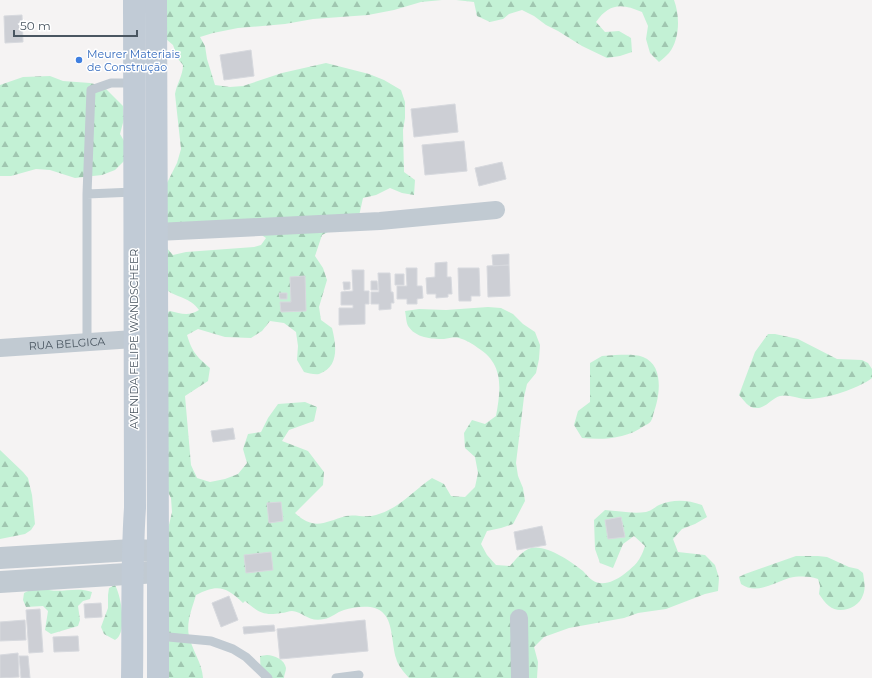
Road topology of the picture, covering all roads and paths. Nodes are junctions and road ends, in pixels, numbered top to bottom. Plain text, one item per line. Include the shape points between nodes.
1 (134, 0) edge
2 (156, 0) edge
3 (134, 83) junction
4 (134, 192) junction
5 (87, 194) junction
6 (496, 210) dead end
7 (156, 232) junction
8 (134, 339) junction
9 (87, 342) junction
10 (0, 348) edge
11 (132, 550) junction
12 (158, 551) junction
13 (0, 558) edge
14 (158, 572) junction
15 (132, 573) junction
16 (0, 582) edge
17 (519, 618) dead end
18 (157, 636) junction
19 (358, 675) dead end
20 (132, 678) edge
21 (158, 678) edge
22 (268, 678) edge
23 (336, 678) edge
24 (520, 678) edge

1 - 3 main road, AVENIDA FELIPE WANDSCHEER
2 - 7 main road, AVENIDA FELIPE WANDSCHEER
3 - 4 main road, AVENIDA FELIPE WANDSCHEER
3 - 5 lane via 112,83 91,90
4 - 5 lane
4 - 8 main road, AVENIDA FELIPE WANDSCHEER
5 - 9 lane
6 - 7 street via 380,221
7 - 12 main road, AVENIDA FELIPE WANDSCHEER
8 - 9 street, RUA BELGICA
8 - 11 main road, AVENIDA FELIPE WANDSCHEER via 135,508
9 - 10 street, RUA BELGICA
11 - 12 street
11 - 13 street
11 - 15 main road, AVENIDA FELIPE WANDSCHEER
12 - 14 main road, AVENIDA FELIPE WANDSCHEER
14 - 15 street
14 - 18 main road, AVENIDA FELIPE WANDSCHEER
15 - 16 street
15 - 20 main road, AVENIDA FELIPE WANDSCHEER
17 - 24 street
18 - 21 main road, AVENIDA FELIPE WANDSCHEER
18 - 22 lane via 211,641 233,649 246,657
19 - 23 lane

